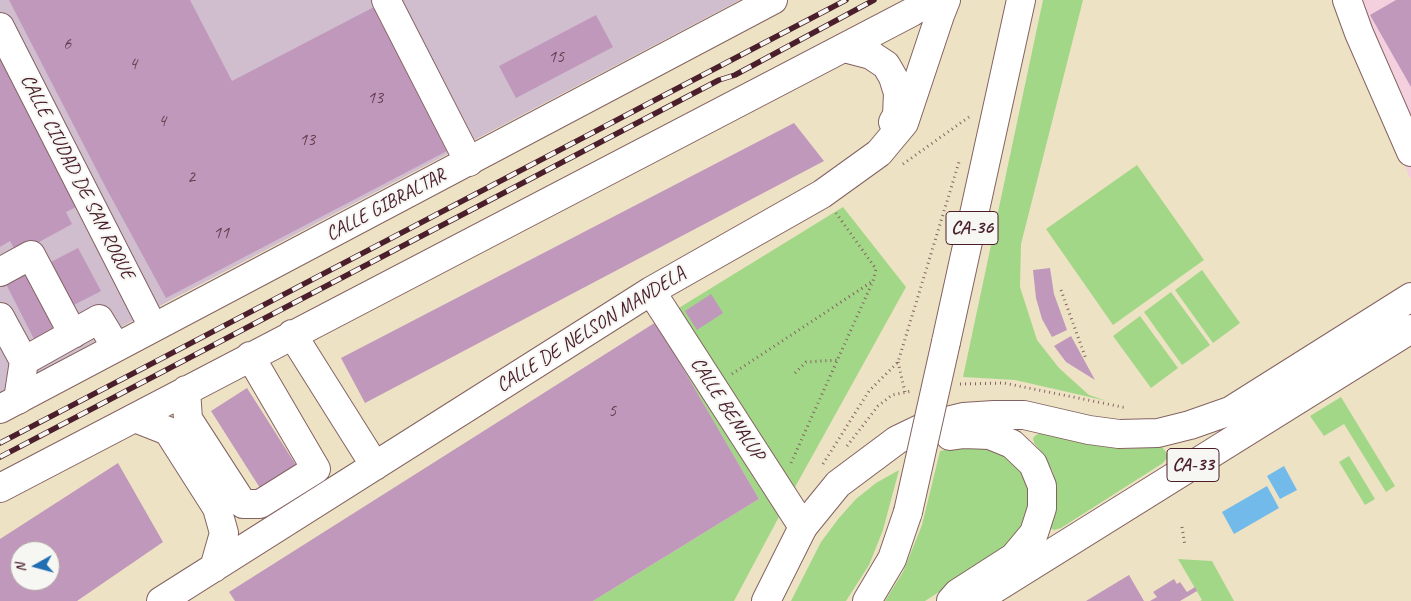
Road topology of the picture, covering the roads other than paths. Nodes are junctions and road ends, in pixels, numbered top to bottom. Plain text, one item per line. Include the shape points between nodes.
1 (386, 0) edge
2 (773, 0) edge
3 (931, 0) edge
4 (946, 0) edge
5 (1021, 0) edge
6 (1347, 0) edge
7 (0, 27) edge
8 (844, 48) junction
9 (1411, 152) edge
10 (889, 160) junction
11 (469, 162) junction
12 (0, 272) edge
13 (651, 291) junction
14 (1411, 297) edge
15 (0, 317) edge
16 (153, 326) junction
17 (1411, 329) edge
18 (73, 334) junction
19 (292, 334) junction
20 (116, 347) junction
21 (250, 356) junction
22 (24, 361) junction
23 (186, 390) junction
24 (9, 404) edge
25 (135, 418) junction
26 (874, 457) junction
27 (375, 466) junction
28 (0, 488) edge
29 (243, 504) junction
30 (803, 528) junction
31 (224, 533) junction
32 (204, 583) edge
33 (161, 601) edge
34 (766, 601) edge
35 (867, 601) edge
36 (951, 601) edge
37 (975, 601) edge

1 - 11 main road
2 - 11 main road, CALLE GIBRALTAR
3 - 8 main road
4 - 10 main road, CALLE DE NELSON MANDELA
5 - 35 main road, CA-36, bridge via 908,512 892,559
6 - 9 main road
7 - 16 main road, CALLE CIUDAD DE SAN ROQUE
8 - 10 main road via 886,65 898,93
8 - 19 main road
10 - 13 main road, CALLE DE NELSON MANDELA via 822,194
11 - 16 main road, CALLE GIBRALTAR
12 - 18 main road via 31,255
13 - 27 main road, CALLE DE NELSON MANDELA
13 - 30 main road, CALLE BENALUP
14 - 26 main road, CA-33 via 1230,411 1190,426 1158,433 1120,434 1024,415 963,417 926,426 897,440
15 - 22 main road
16 - 20 main road, CALLE GIBRALTAR
17 - 37 main road, CA-33
18 - 20 main road via 99,319
18 - 22 main road
19 - 21 main road
19 - 27 main road
20 - 24 main road, CALLE GIBRALTAR
21 - 23 main road
21 - 29 main road via 316,469 260,504
22 - 24 main road
23 - 25 main road
23 - 29 main road via 188,419
25 - 28 main road
25 - 31 main road via 168,430 217,508
26 - 30 main road, CA-33 via 838,484
26 - 36 main road via 897,446 924,440 964,434 990,435 1012,444 1033,464 1042,486 1042,508 1034,534 1014,557 958,593
27 - 32 main road, CALLE DE NELSON MANDELA
29 - 31 main road
30 - 34 main road, CA-33
31 - 32 main road
32 - 33 main road, CALLE DE NELSON MANDELA

